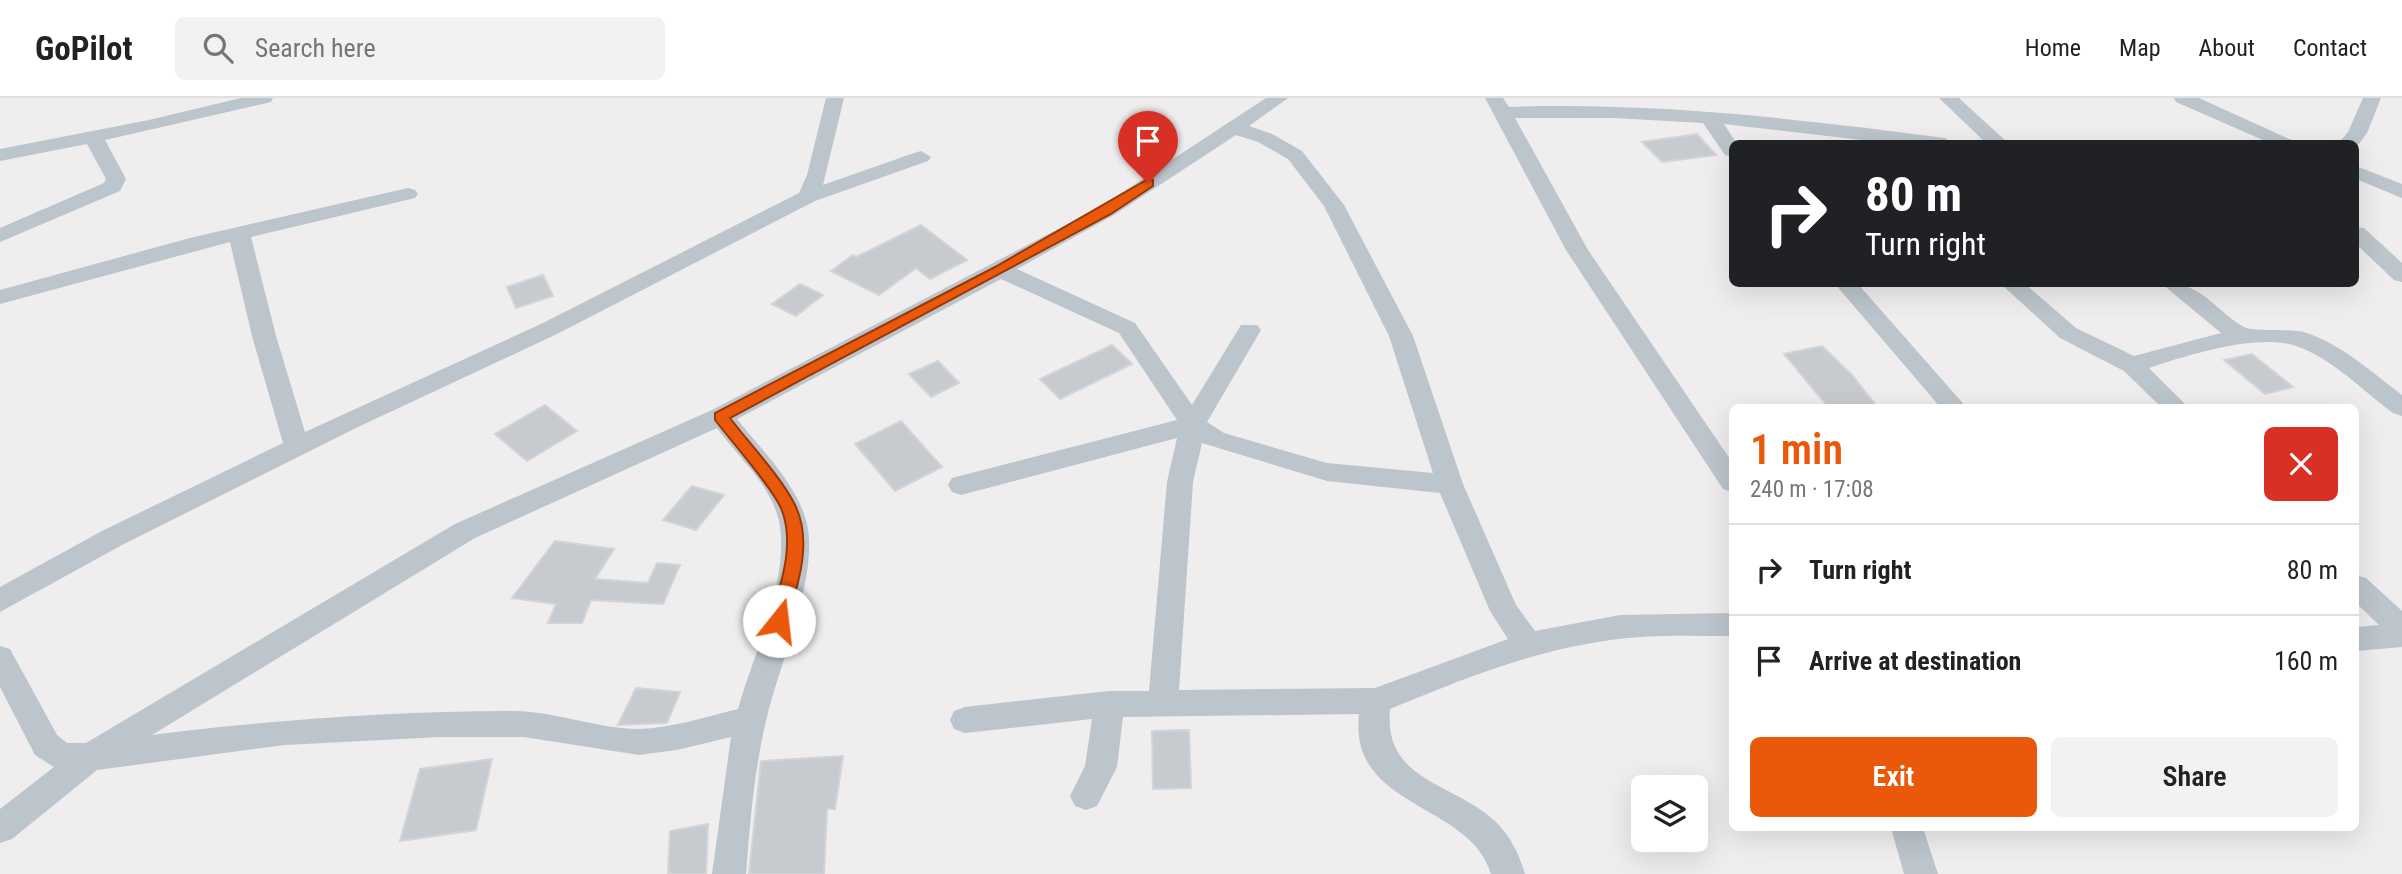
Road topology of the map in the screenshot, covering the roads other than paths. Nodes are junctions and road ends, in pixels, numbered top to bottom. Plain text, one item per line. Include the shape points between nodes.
1 (264, 98) edge
2 (835, 98) edge
3 (1279, 98) edge
4 (1723, 98) edge
5 (1948, 98) edge
6 (2183, 98) edge
7 (2372, 98) edge
8 (1498, 106) edge
9 (1710, 118) junction
10 (1750, 121) junction
11 (1231, 127) junction
12 (93, 137) junction
13 (1911, 140) edge
14 (1995, 140) edge
15 (2281, 140) edge
16 (2351, 140) edge
17 (1729, 146) edge
18 (0, 155) edge
19 (921, 158) dead end
20 (2359, 173) edge
21 (2402, 192) edge
22 (408, 194) dead end
23 (808, 197) junction
24 (239, 233) junction
25 (0, 236) edge
26 (2359, 236) edge
27 (1000, 270) junction
28 (2402, 275) edge
29 (1849, 287) edge
30 (2014, 287) edge
31 (2177, 287) edge
32 (0, 297) edge
33 (1249, 330) dead end
34 (2242, 337) junction
35 (2132, 365) junction
36 (1951, 404) edge
37 (2173, 404) edge
38 (2402, 407) edge
39 (721, 416) junction
40 (1193, 425) junction
41 (297, 447) junction
42 (1729, 478) edge
43 (1450, 484) junction
44 (961, 485) dead end
45 (2359, 589) edge
46 (0, 601) edge
47 (1729, 624) edge
48 (2402, 629) edge
49 (2402, 635) edge
50 (2359, 639) edge
51 (1528, 644) junction
52 (0, 658) edge
53 (1376, 701) junction
54 (1109, 705) junction
55 (1163, 705) junction
56 (751, 719) junction
57 (965, 720) dead end
58 (90, 757) junction
59 (1086, 796) dead end
60 (0, 828) edge
61 (1908, 831) edge
62 (729, 874) edge
63 (1508, 874) edge
64 (1921, 874) edge

1 - 12 street
2 - 23 street
3 - 11 street
4 - 10 street
5 - 14 street
6 - 15 street
7 - 16 street
8 - 9 street
8 - 42 street via 1577,250
9 - 10 street
9 - 17 street
10 - 13 street
11 - 27 street via 1107,211
11 - 43 street via 1265,138 1295,155 1334,205 1401,336
12 - 18 street
12 - 25 street via 117,179 113,187
19 - 23 street
20 - 21 street
22 - 24 street
23 - 41 street via 549,329
24 - 32 street
24 - 41 street
26 - 28 street
27 - 39 street
27 - 40 street via 1127,328
29 - 36 street
30 - 35 street via 2068,333
31 - 34 street
33 - 40 street
34 - 35 street
34 - 38 street via 2300,339
35 - 37 street
39 - 56 street via 788,506 795,534 793,572
39 - 58 street via 465,531
40 - 43 street via 1215,439 1327,472
40 - 44 street
40 - 55 street via 1180,482
41 - 46 street via 112,538
43 - 51 street via 1504,611
45 - 48 street
47 - 51 street via 1605,628
49 - 50 street
51 - 53 street
52 - 58 street via 46,744 62,756
53 - 55 street
53 - 63 street via 1370,724 1386,767 1480,831 1501,853
54 - 55 street
54 - 57 street
54 - 59 street via 1101,767
56 - 58 street via 639,742 524,724 441,724 285,732
56 - 62 street via 740,769
58 - 60 street
61 - 64 street

